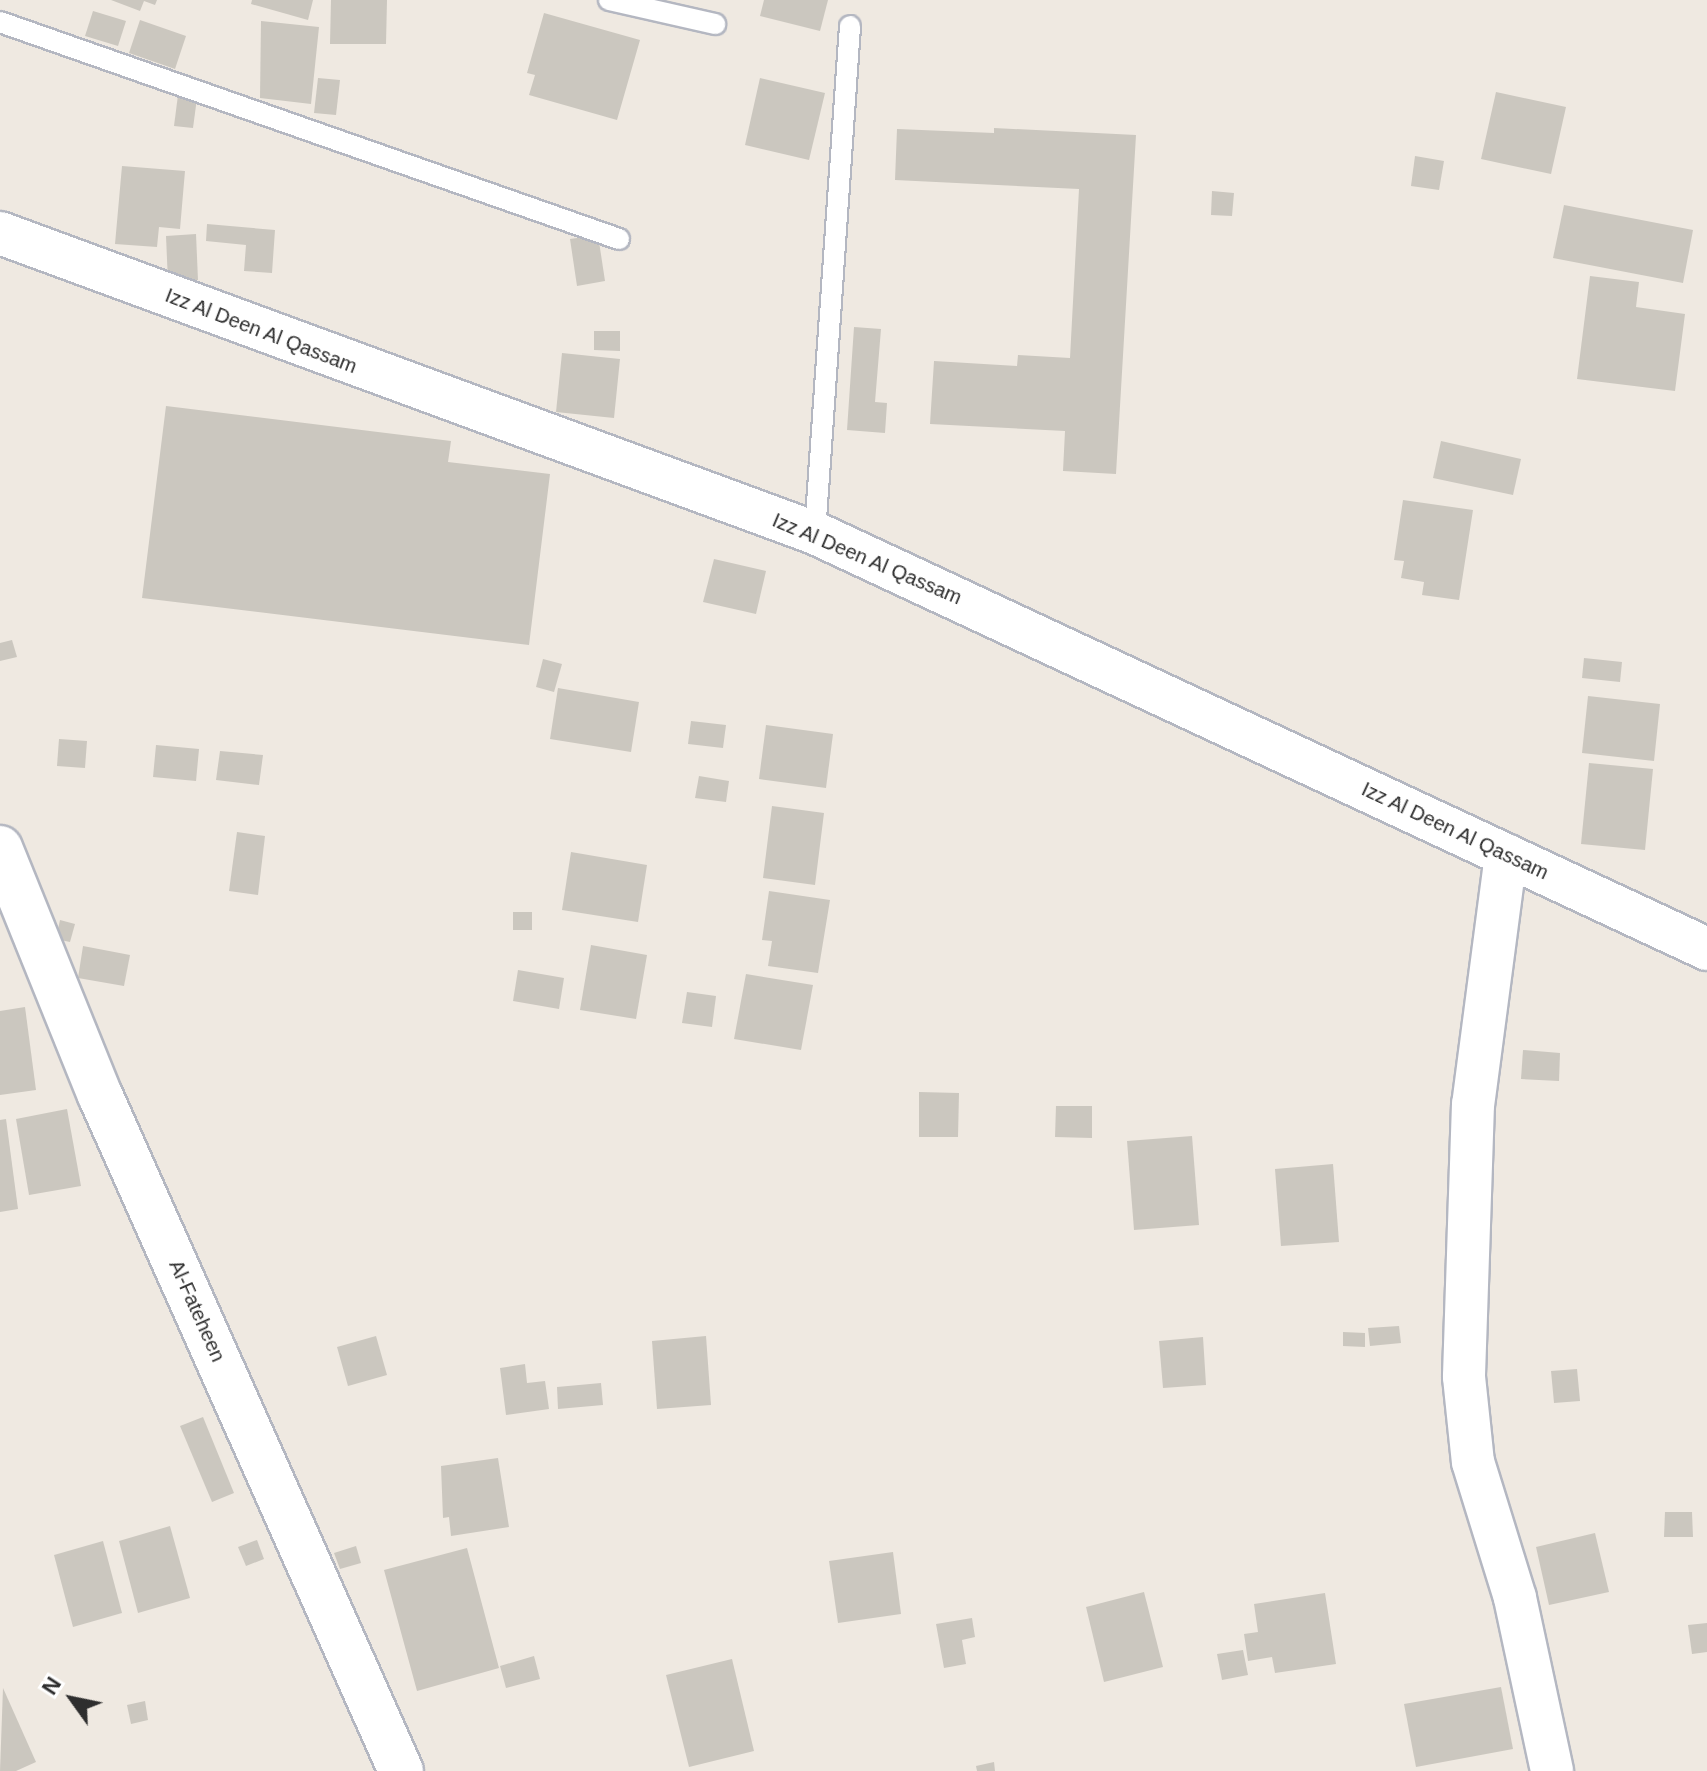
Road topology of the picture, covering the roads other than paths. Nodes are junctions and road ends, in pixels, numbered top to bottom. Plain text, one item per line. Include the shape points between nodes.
1 (609, 0) edge
2 (0, 22) edge
3 (715, 24) dead end
4 (850, 26) dead end
5 (0, 233) edge
6 (619, 239) dead end
7 (815, 533) junction
8 (0, 848) edge
9 (1506, 855) junction
10 (8, 892) edge
11 (1707, 949) edge
12 (401, 1771) edge
13 (1552, 1771) edge

1 - 3 lane
2 - 6 lane
4 - 7 lane
5 - 7 street, Izz Al Deen Al Qassam
7 - 9 street, Izz Al Deen Al Qassam
8 - 10 street, Al-Fateheen
9 - 11 street, Izz Al Deen Al Qassam
9 - 13 street via 1473,1104 1464,1377 1473,1462 1515,1598
10 - 12 street, Al-Fateheen

